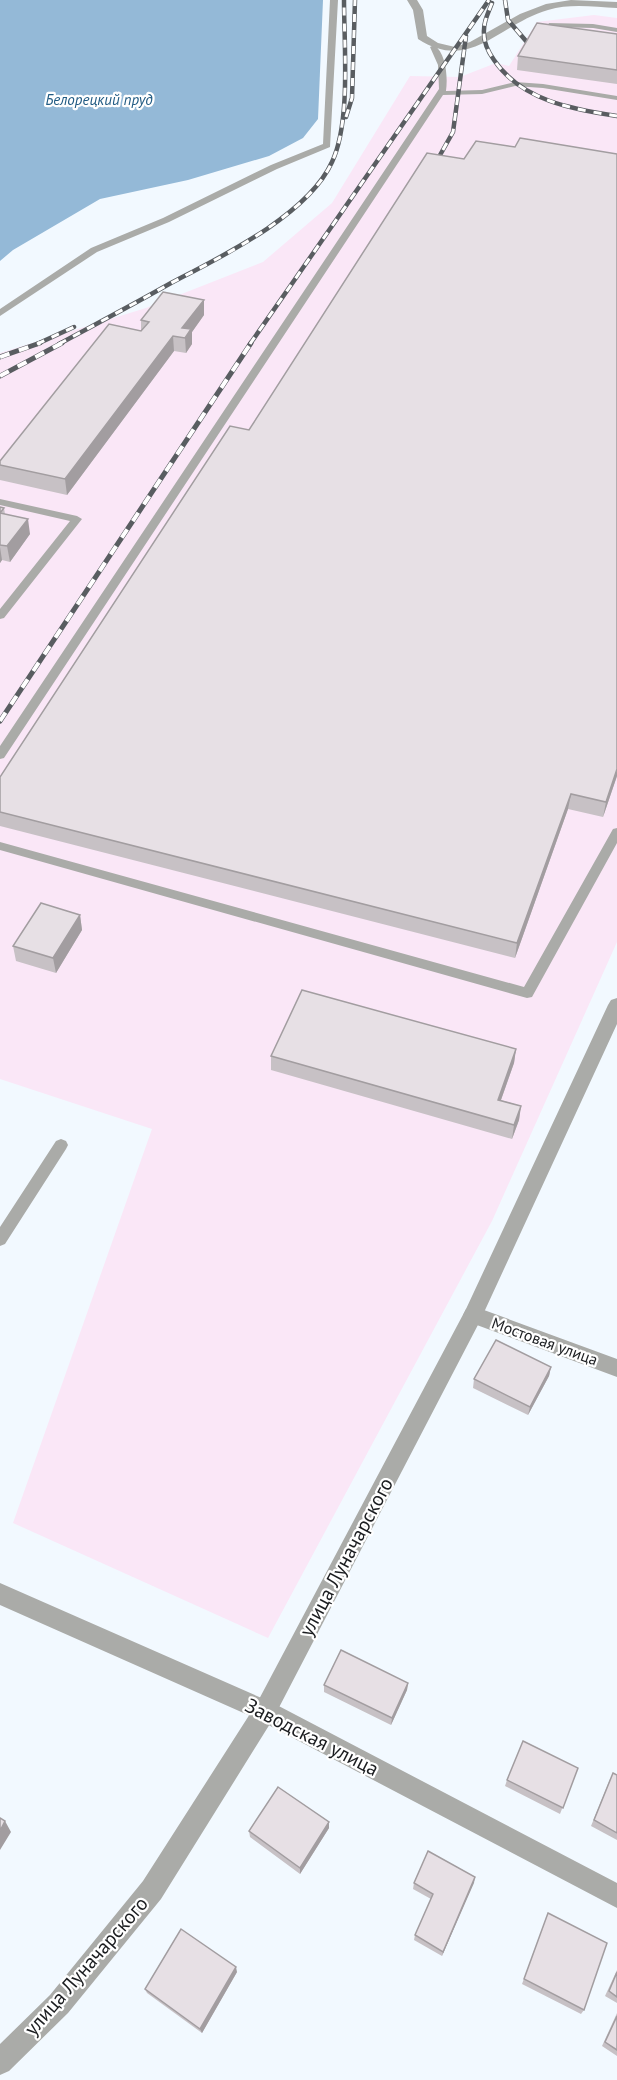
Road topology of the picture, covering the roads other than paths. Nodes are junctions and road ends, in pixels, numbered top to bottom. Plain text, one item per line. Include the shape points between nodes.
1 (334, 0) edge
2 (412, 0) edge
3 (559, 2) edge
4 (617, 5) edge
5 (552, 25) edge
6 (617, 30) edge
7 (434, 47) junction
8 (440, 93) junction
9 (617, 98) edge
10 (0, 313) edge
11 (0, 502) edge
12 (0, 616) edge
13 (0, 755) edge
14 (617, 832) edge
15 (0, 846) edge
16 (617, 1005) edge
17 (61, 1145) dead end
18 (0, 1240) edge
19 (473, 1315) junction
20 (617, 1368) edge
21 (0, 1594) edge
22 (265, 1711) junction
23 (617, 1896) edge
24 (0, 2062) edge

1 - 10 lane via 327,145 94,250
2 - 7 street via 418,10 422,38
3 - 4 street
3 - 7 street via 462,50
5 - 6 lane
7 - 8 lane via 442,65
8 - 9 lane via 482,92 515,84
8 - 13 lane
11 - 12 lane via 77,519
14 - 15 lane via 527,993
16 - 19 street, улица Луначарского
17 - 18 lane
19 - 20 street, Мостовая улица
19 - 22 street, улица Луначарского
21 - 22 street, Заводская улица
22 - 23 street, Заводская улица
22 - 24 street, улица Луначарского via 152,1890 59,2004

